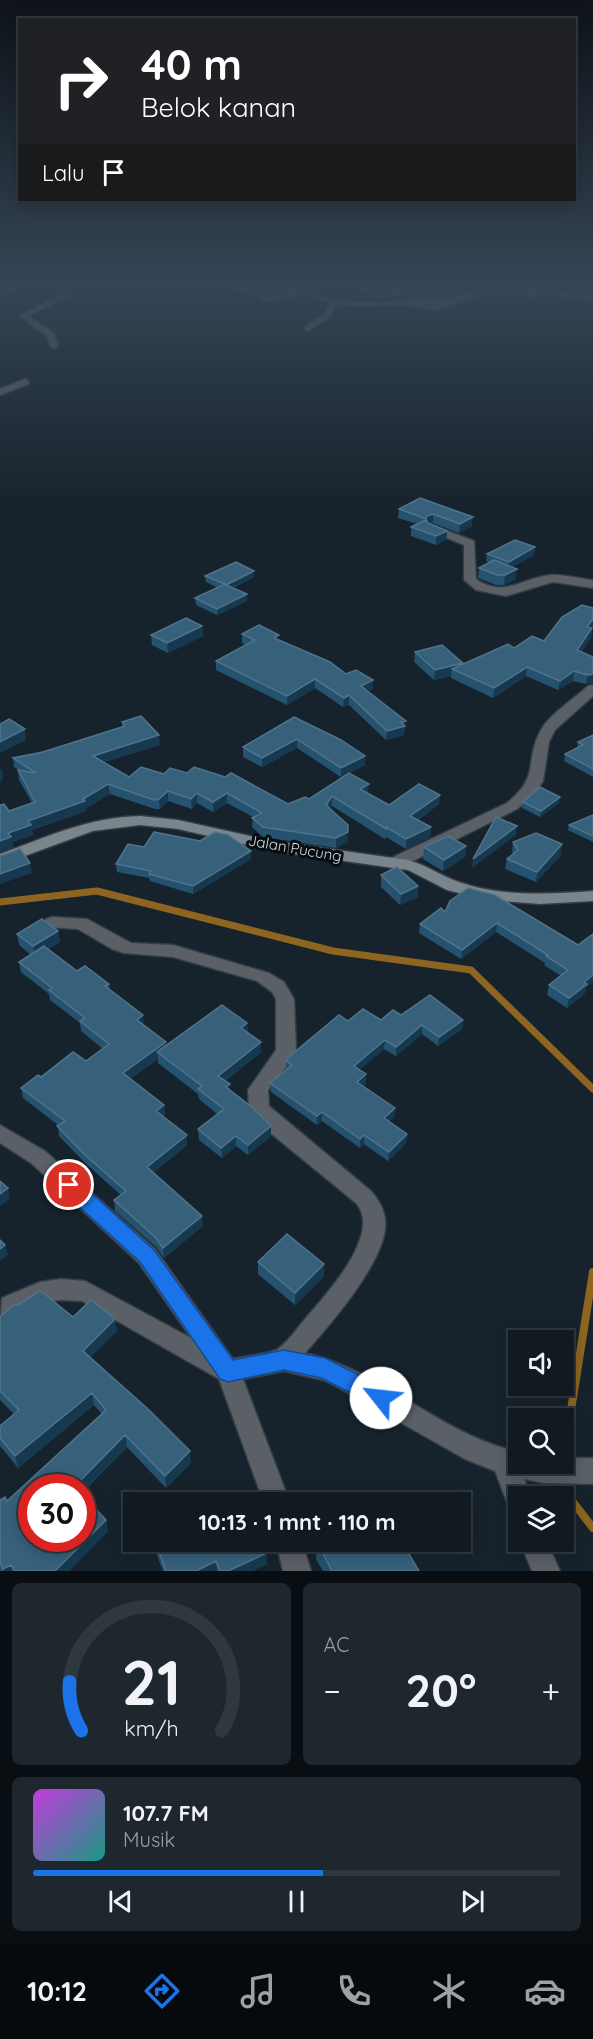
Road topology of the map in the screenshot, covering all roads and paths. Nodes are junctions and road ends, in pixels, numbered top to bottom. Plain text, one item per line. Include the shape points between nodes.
1 (25, 382) dead end
2 (0, 392) edge
3 (432, 528) edge
4 (593, 584) edge
5 (593, 689) edge
6 (0, 860) edge
7 (395, 863) junction
8 (593, 896) edge
9 (52, 923) edge
10 (0, 1133) edge
11 (0, 1312) edge
12 (284, 1360) junction
13 (228, 1371) junction
14 (505, 1462) junction
15 (593, 1471) edge
16 (514, 1486) edge
17 (273, 1492) edge
18 (292, 1552) edge
19 (537, 1552) edge
20 (297, 1571) edge
21 (546, 1571) edge

1 - 2 street
3 - 4 street via 470,543 470,580 480,587 510,592 552,578
5 - 7 street via 549,728 542,742 536,781 527,794 512,806
6 - 7 main road, Jalan Pucung via 89,826 134,820
7 - 8 main road, Jalan Pucung via 416,867 460,888 510,897
9 - 12 street via 81,923 130,949 173,951 264,977 278,987 285,999 286,1050 261,1084 257,1095 262,1114 351,1187 370,1205 375,1217 373,1240 352,1278
10 - 13 street via 38,1157 147,1256
11 - 13 street via 29,1294 65,1288 85,1291
12 - 13 street
12 - 14 street via 344,1377 474,1450
13 - 17 street
14 - 15 street via 543,1470
14 - 16 street
18 - 20 street
19 - 21 street

